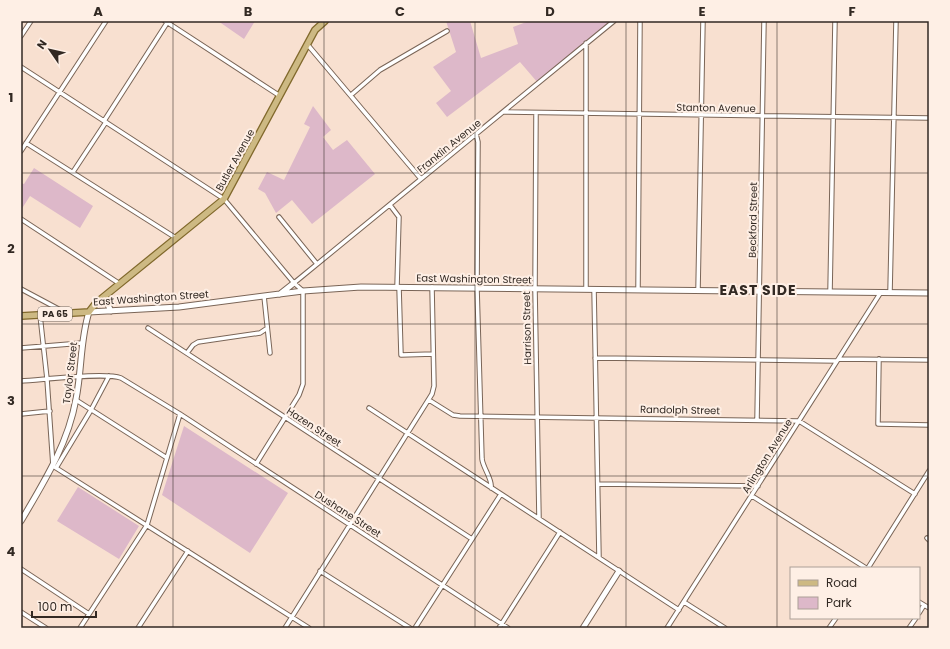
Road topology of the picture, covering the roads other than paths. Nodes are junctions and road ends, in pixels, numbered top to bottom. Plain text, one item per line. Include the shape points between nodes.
1 (31, 21) edge
2 (106, 21) edge
3 (325, 21) edge
4 (614, 21) edge
5 (640, 21) edge
6 (703, 21) edge
7 (764, 21) edge
8 (834, 21) edge
9 (896, 21) edge
10 (166, 22) edge
11 (447, 31) dead end
12 (21, 36) edge
13 (586, 43) junction
14 (307, 44) junction
15 (21, 67) edge
16 (60, 92) junction
17 (350, 95) junction
18 (280, 96) junction
19 (503, 112) junction
20 (536, 114) junction
21 (587, 114) junction
22 (639, 115) junction
23 (701, 116) junction
24 (763, 116) junction
25 (833, 116) junction
26 (894, 118) junction
27 (929, 118) edge
28 (105, 121) junction
29 (476, 134) junction
30 (26, 143) junction
31 (21, 151) edge
32 (73, 172) junction
33 (421, 179) junction
34 (224, 199) junction
35 (390, 205) junction
36 (279, 217) dead end
37 (21, 219) edge
38 (176, 238) junction
39 (317, 264) junction
40 (294, 283) junction
41 (120, 284) junction
42 (398, 287) junction
43 (432, 288) junction
44 (477, 288) junction
45 (21, 289) edge
46 (535, 289) junction
47 (586, 289) junction
48 (594, 289) junction
49 (638, 290) junction
50 (698, 290) junction
51 (303, 291) junction
52 (759, 291) junction
53 (830, 292) junction
54 (881, 292) junction
55 (890, 292) junction
56 (929, 293) edge
57 (280, 294) junction
58 (264, 296) junction
59 (104, 297) junction
60 (112, 311) junction
61 (90, 312) junction
62 (66, 314) junction
63 (40, 315) junction
64 (21, 316) edge
65 (148, 328) dead end
66 (266, 329) junction
67 (82, 344) junction
68 (44, 346) junction
69 (21, 348) edge
70 (187, 353) junction
71 (270, 353) dead end
72 (433, 354) junction
73 (595, 358) junction
74 (879, 359) junction
75 (758, 360) junction
76 (838, 360) junction
77 (929, 360) edge
78 (109, 376) junction
79 (79, 377) junction
80 (47, 379) junction
81 (21, 381) edge
82 (76, 400) junction
83 (429, 400) junction
84 (368, 408) dead end
85 (91, 410) junction
86 (50, 411) junction
87 (21, 414) edge
88 (180, 414) junction
89 (480, 416) junction
90 (537, 416) junction
91 (596, 417) junction
92 (285, 418) junction
93 (757, 420) junction
94 (799, 421) junction
95 (929, 425) edge
96 (407, 434) junction
97 (167, 458) junction
98 (256, 464) junction
99 (55, 467) junction
100 (929, 471) edge
101 (379, 478) junction
102 (598, 484) junction
103 (758, 486) junction
104 (491, 488) junction
105 (501, 494) junction
106 (915, 494) junction
107 (752, 496) junction
108 (539, 518) junction
109 (21, 521) edge
110 (350, 524) junction
111 (147, 525) junction
112 (560, 532) junction
113 (472, 539) junction
114 (188, 551) junction
115 (599, 557) junction
116 (865, 567) edge
117 (868, 567) edge
118 (21, 569) edge
119 (320, 571) junction
120 (619, 571) junction
121 (443, 585) junction
122 (684, 602) junction
123 (920, 603) edge
124 (924, 605) junction
125 (929, 608) edge
126 (679, 610) junction
127 (920, 611) edge
128 (21, 612) edge
129 (89, 614) junction
130 (291, 617) junction
131 (835, 619) edge
132 (915, 619) edge
133 (501, 624) junction
134 (46, 628) edge
135 (80, 628) edge
136 (138, 628) edge
137 (284, 628) edge
138 (309, 628) edge
139 (410, 628) edge
140 (415, 628) edge
141 (499, 628) edge
142 (508, 628) edge
143 (583, 628) edge
144 (667, 628) edge
145 (725, 628) edge
146 (829, 628) edge
147 (909, 628) edge

1 - 12 street
2 - 16 street
3 - 14 main road, Butler Avenue via 315,30
4 - 13 street, Franklin Avenue
5 - 22 street
6 - 23 street
7 - 24 street, Beckford Street
8 - 25 street
9 - 26 street
10 - 18 street
10 - 28 street
11 - 17 street via 380,70
13 - 19 street, Franklin Avenue
13 - 21 street
14 - 17 street
14 - 18 main road, Butler Avenue
15 - 16 street
16 - 28 street
16 - 30 street
17 - 33 street
18 - 34 main road, Butler Avenue
19 - 20 street, Stanton Avenue
19 - 29 street, Franklin Avenue
20 - 21 street, Stanton Avenue
20 - 46 street, Harrison Street
21 - 22 street, Stanton Avenue
21 - 47 street
22 - 23 street, Stanton Avenue
22 - 49 street
23 - 24 street, Stanton Avenue
23 - 50 street
24 - 25 street, Stanton Avenue
24 - 52 street, Beckford Street
25 - 26 street, Stanton Avenue
25 - 53 street
26 - 27 street, Stanton Avenue
26 - 55 street
28 - 32 street
28 - 34 street
29 - 33 street, Franklin Avenue
29 - 44 street
30 - 31 street
30 - 32 street
32 - 38 street
33 - 35 street, Franklin Avenue
34 - 38 main road, Butler Avenue
34 - 40 street
35 - 39 street, Franklin Avenue
35 - 42 street via 399,217
36 - 39 street
37 - 41 street
38 - 41 main road, Butler Avenue
39 - 40 street, Franklin Avenue
40 - 51 street
40 - 57 main road
41 - 59 main road, Butler Avenue
42 - 43 main road, East Washington Street / PA 65
42 - 51 main road, East Washington Street / PA 65 via 347,287
42 - 72 street via 401,355
43 - 44 main road, East Washington Street / PA 65
43 - 72 street
44 - 46 main road, East Washington Street / PA 65
44 - 89 street
45 - 62 street
46 - 47 main road, East Washington Street / PA 65
46 - 90 street, Harrison Street
47 - 48 main road, East Washington Street / PA 65
48 - 49 main road, East Washington Street / PA 65
48 - 73 street
49 - 50 main road, East Washington Street / PA 65
50 - 52 main road, East Washington Street / PA 65
51 - 57 main road, East Washington Street / PA 65
51 - 92 street via 303,384
52 - 53 main road, East Washington Street / PA 65
52 - 75 street, Beckford Street
53 - 54 main road, East Washington Street / PA 65
54 - 55 main road, East Washington Street / PA 65
54 - 76 street, Arlington Avenue
55 - 56 main road, East Washington Street / PA 65
57 - 58 main road, East Washington Street / PA 65
58 - 60 main road, East Washington Street / PA 65 via 179,307
58 - 66 street
59 - 60 main road
59 - 61 main road, Butler Avenue
60 - 61 main road, East Washington Street / PA 65
61 - 62 main road, East Washington Street / PA 65
61 - 67 main road, Taylor Street
62 - 63 main road, East Washington Street / PA 65
63 - 64 main road, East Washington Street / PA 65
63 - 68 street
65 - 70 street, Hazen Street
66 - 70 street via 262,333 198,342
66 - 71 street
67 - 68 street
67 - 79 main road, Taylor Street
68 - 69 street
68 - 80 street
70 - 92 street, Hazen Street
72 - 83 street via 433,389
73 - 75 street
73 - 91 street
74 - 76 street
74 - 77 street
74 - 95 street via 878,424
75 - 76 street
75 - 93 street, Beckford Street
76 - 94 street, Arlington Avenue
78 - 79 street, Dushane Street
78 - 85 street, Taylor Street
78 - 88 street, Dushane Street via 121,378
79 - 80 street, Dushane Street
79 - 82 main road, Taylor Street
80 - 81 street, Dushane Street
80 - 86 street
82 - 85 street
82 - 99 main road, Taylor Street
83 - 89 street, Randolph Street via 456,416
83 - 96 street
84 - 96 street
85 - 97 street
85 - 99 street, Taylor Street
86 - 87 street
86 - 99 street
88 - 97 street
88 - 98 street, Dushane Street
89 - 90 street, Randolph Street
89 - 104 street via 482,459
90 - 91 street, Randolph Street
90 - 108 street, Harrison Street
91 - 93 street, Randolph Street
91 - 102 street
92 - 98 street
92 - 101 street, Hazen Street
93 - 94 street, Randolph Street
94 - 103 street, Arlington Avenue
94 - 106 street
96 - 101 street
96 - 104 street
97 - 111 street
98 - 110 street, Dushane Street
99 - 109 main road, Taylor Street
99 - 111 street
100 - 106 street
101 - 110 street
101 - 113 street, Hazen Street
102 - 103 street
102 - 115 street
103 - 107 street, Arlington Avenue
104 - 105 street
105 - 108 street
105 - 113 street
106 - 117 street
107 - 116 street
107 - 122 street, Arlington Avenue
108 - 112 street
110 - 119 street
110 - 121 street, Dushane Street
111 - 114 street
111 - 129 street
112 - 115 street
112 - 133 street
113 - 121 street
114 - 130 street
114 - 136 street
115 - 120 street
118 - 129 street
119 - 130 street
119 - 139 street
120 - 126 street
120 - 143 main road
121 - 133 street, Dushane Street
121 - 140 street
122 - 126 street, Arlington Avenue
122 - 145 street
123 - 124 street
124 - 125 street
124 - 127 street
126 - 144 street, Arlington Avenue
128 - 134 street
129 - 135 street
130 - 137 street
130 - 138 street
131 - 146 street
132 - 147 street
133 - 141 street
133 - 142 street, Dushane Street

